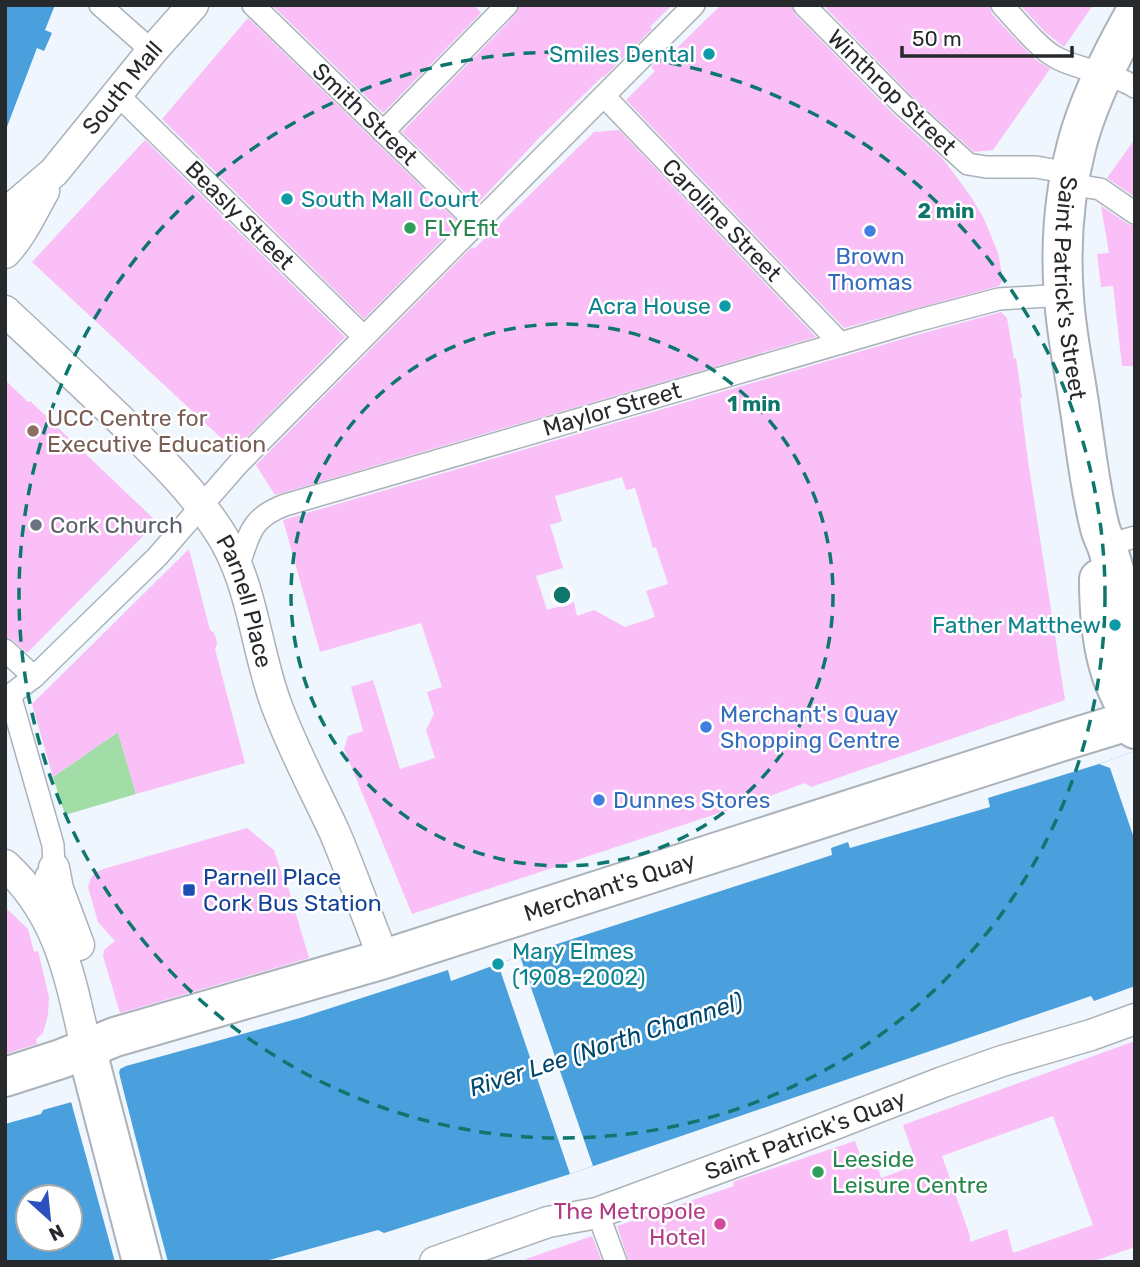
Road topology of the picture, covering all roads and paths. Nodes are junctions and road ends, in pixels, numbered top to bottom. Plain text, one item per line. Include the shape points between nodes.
1 (100, 5) edge
2 (193, 5) edge
3 (253, 5) edge
4 (694, 5) edge
5 (804, 5) edge
6 (1002, 5) edge
7 (498, 8) edge
8 (1135, 13) edge
9 (152, 51) junction
10 (1119, 80) edge
11 (117, 94) junction
12 (604, 96) junction
13 (383, 132) junction
14 (54, 172) junction
15 (1070, 179) junction
16 (1135, 213) edge
17 (5, 214) edge
18 (477, 223) junction
19 (5, 253) edge
20 (1063, 295) junction
21 (5, 311) edge
22 (364, 337) junction
23 (839, 343) junction
24 (201, 505) junction
25 (1114, 537) edge
26 (238, 568) junction
27 (5, 650) edge
28 (1135, 661) edge
29 (34, 677) junction
30 (8, 697) edge
31 (1134, 716) edge
32 (5, 865) edge
33 (54, 868) junction
34 (28, 889) junction
35 (384, 959) junction
36 (84, 994) junction
37 (1135, 1019) edge
38 (90, 1063) junction
39 (5, 1077) edge
40 (601, 1222) dead end
41 (142, 1262) edge
42 (435, 1262) edge
43 (616, 1262) edge

1 - 9 street
2 - 9 main road, South Mall
3 - 13 street, Smith Street
4 - 12 street
5 - 15 street, Winthrop Street via 968,164 1036,167
6 - 10 street via 1049,53
7 - 13 street
8 - 10 highway, Saint Patrick's Street
9 - 11 main road, South Mall
10 - 15 highway, Saint Patrick's Street via 1077,142
11 - 14 main road, South Mall
11 - 22 street, Beasly Street
12 - 18 street
12 - 23 street, Caroline Street
13 - 18 street, Smith Street
14 - 17 main road, South Mall
14 - 19 main road, South Mall
15 - 16 street, Winthrop Street via 1101,189
15 - 20 highway, Saint Patrick's Street
18 - 22 street
20 - 23 street, Maylor Street via 999,299
20 - 25 highway, Saint Patrick's Street via 1087,452
21 - 24 main road, Parnell Place via 184,483
22 - 24 street
23 - 26 street, Maylor Street via 285,505 256,521
24 - 26 main road, Parnell Place
24 - 29 street via 157,556
25 - 28 highway, Saint Patrick's Street
25 - 31 highway, Saint Patrick's Street via 1099,608 1110,671 1119,696
26 - 35 main road, Parnell Place via 290,742 335,833
27 - 29 street
29 - 30 street
30 - 33 street via 53,845
31 - 35 highway, Merchant's Quay
32 - 34 main road
33 - 34 street
33 - 36 main road
34 - 36 main road
35 - 38 highway, Merchant's Quay via 132,1031
36 - 38 main road
37 - 42 main road, Saint Patrick's Quay via 943,1082 597,1213 548,1222
38 - 39 highway, Merchant's Quay via 61,1059
38 - 41 highway
40 - 43 street

